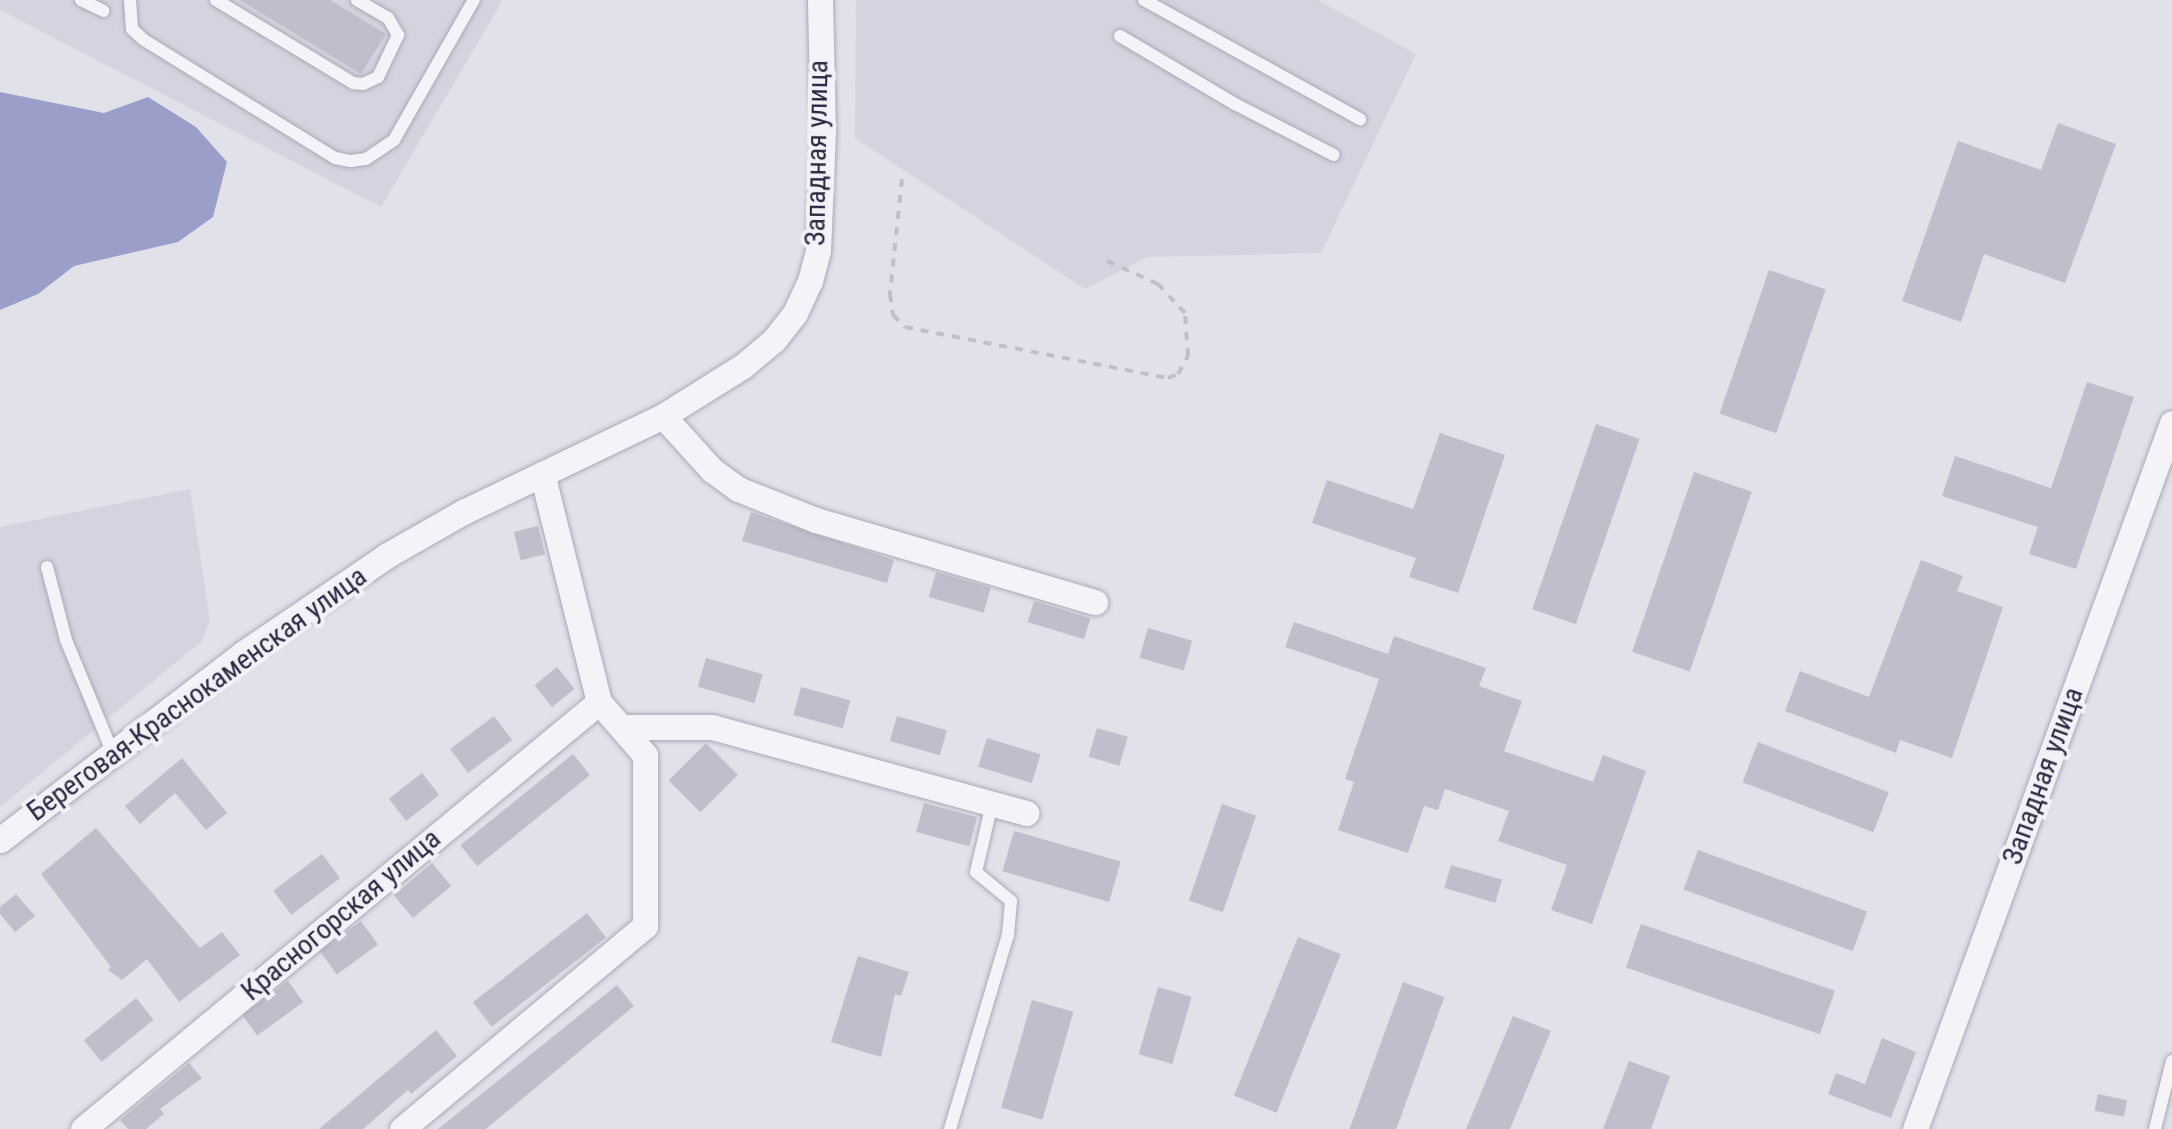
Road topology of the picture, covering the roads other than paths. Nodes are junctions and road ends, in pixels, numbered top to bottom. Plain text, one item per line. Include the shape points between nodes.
1 (82, 0) edge
2 (130, 0) edge
3 (216, 0) edge
4 (357, 0) edge
5 (474, 0) edge
6 (820, 0) edge
7 (1144, 0) edge
8 (104, 11) dead end
9 (1120, 36) dead end
10 (1360, 118) dead end
11 (1334, 155) dead end
12 (663, 416) junction
13 (2172, 424) edge
14 (542, 474) junction
15 (47, 567) dead end
16 (1095, 602) dead end
17 (598, 702) junction
18 (621, 727) junction
19 (112, 751) junction
20 (992, 804) junction
21 (1026, 813) dead end
22 (0, 840) edge
23 (2172, 1061) edge
24 (84, 1129) edge
25 (402, 1129) edge
26 (950, 1129) edge
27 (1915, 1129) edge
28 (2154, 1129) edge

1 - 8 lane
2 - 5 lane via 132,30 144,40 334,158 351,160 366,159 394,140
3 - 4 lane via 363,84 378,77 398,35 388,18
6 - 12 street, Западная улица via 822,214 810,281 774,340
7 - 10 lane
9 - 11 lane
12 - 14 street, Береговая-Краснокаменская улица
12 - 16 street via 738,489 816,520
13 - 27 street, Западная улица
14 - 17 street
14 - 19 street, Береговая-Краснокаменская улица via 386,556
15 - 19 lane via 66,640
17 - 18 street
17 - 24 street, Красногорская улица
18 - 20 street via 712,727
18 - 25 street via 645,755 645,926
19 - 22 street, Береговая-Краснокаменская улица
20 - 21 street
20 - 26 lane via 976,872 1011,901 1008,935
23 - 28 lane

